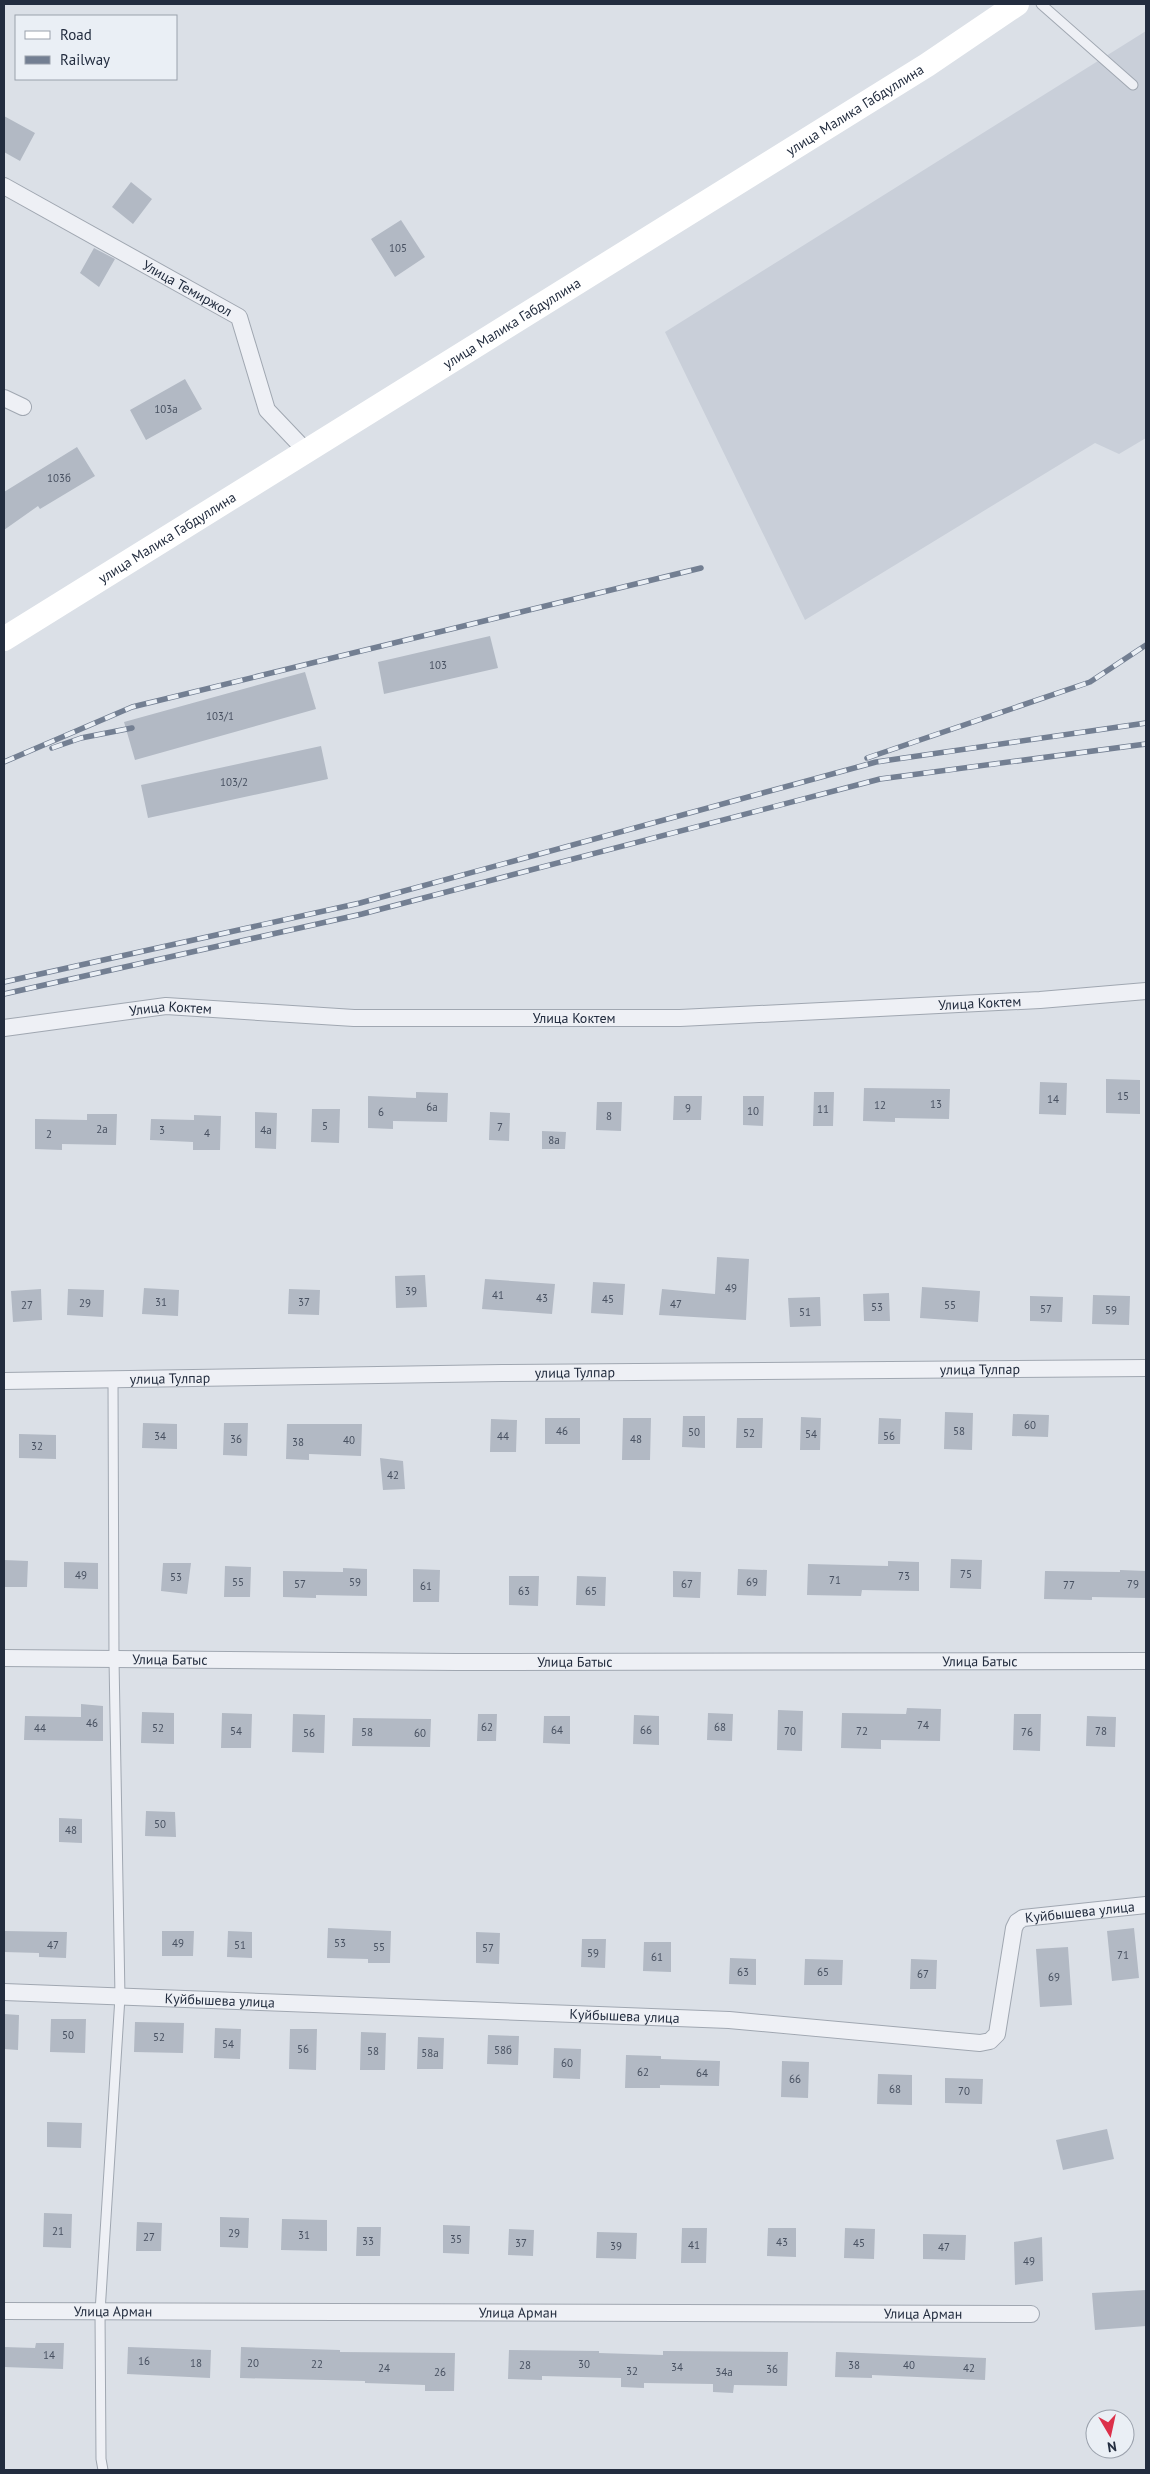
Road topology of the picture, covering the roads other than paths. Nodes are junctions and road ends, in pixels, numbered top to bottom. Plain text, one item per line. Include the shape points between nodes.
1 (1018, 4) edge
2 (1041, 4) edge
3 (1132, 85) dead end
4 (4, 186) edge
5 (4, 398) edge
6 (23, 407) dead end
7 (305, 450) junction
8 (4, 639) edge
9 (1146, 991) edge
10 (4, 1028) edge
11 (1146, 1368) edge
12 (113, 1380) junction
13 (4, 1381) edge
14 (4, 1658) edge
15 (114, 1659) junction
16 (1146, 1661) edge
17 (1146, 1905) edge
18 (4, 1992) edge
19 (120, 1997) junction
20 (4, 2311) edge
21 (100, 2312) junction
22 (1031, 2314) dead end
23 (103, 2470) edge

1 - 7 main road, улица Малика Габдуллина via 927,65
2 - 3 lane
4 - 7 street, Улица Темиржол via 239,317 267,410
5 - 6 street
7 - 8 main road, улица Малика Габдуллина
9 - 10 street, Улица Коктем via 1040,1000 680,1018 354,1018 166,1006
11 - 12 street, улица Тулпар
12 - 13 street, улица Тулпар
12 - 15 lane
14 - 15 street, Улица Батыс
15 - 16 street, Улица Батыс
15 - 19 lane
17 - 19 street, Куйбышева улица via 1023,1918 1017,1922 998,2034 990,2041 980,2043 729,2020
18 - 19 street, Куйбышева улица
19 - 21 lane
20 - 21 street, Улица Арман
21 - 22 street, Улица Арман
21 - 23 lane

